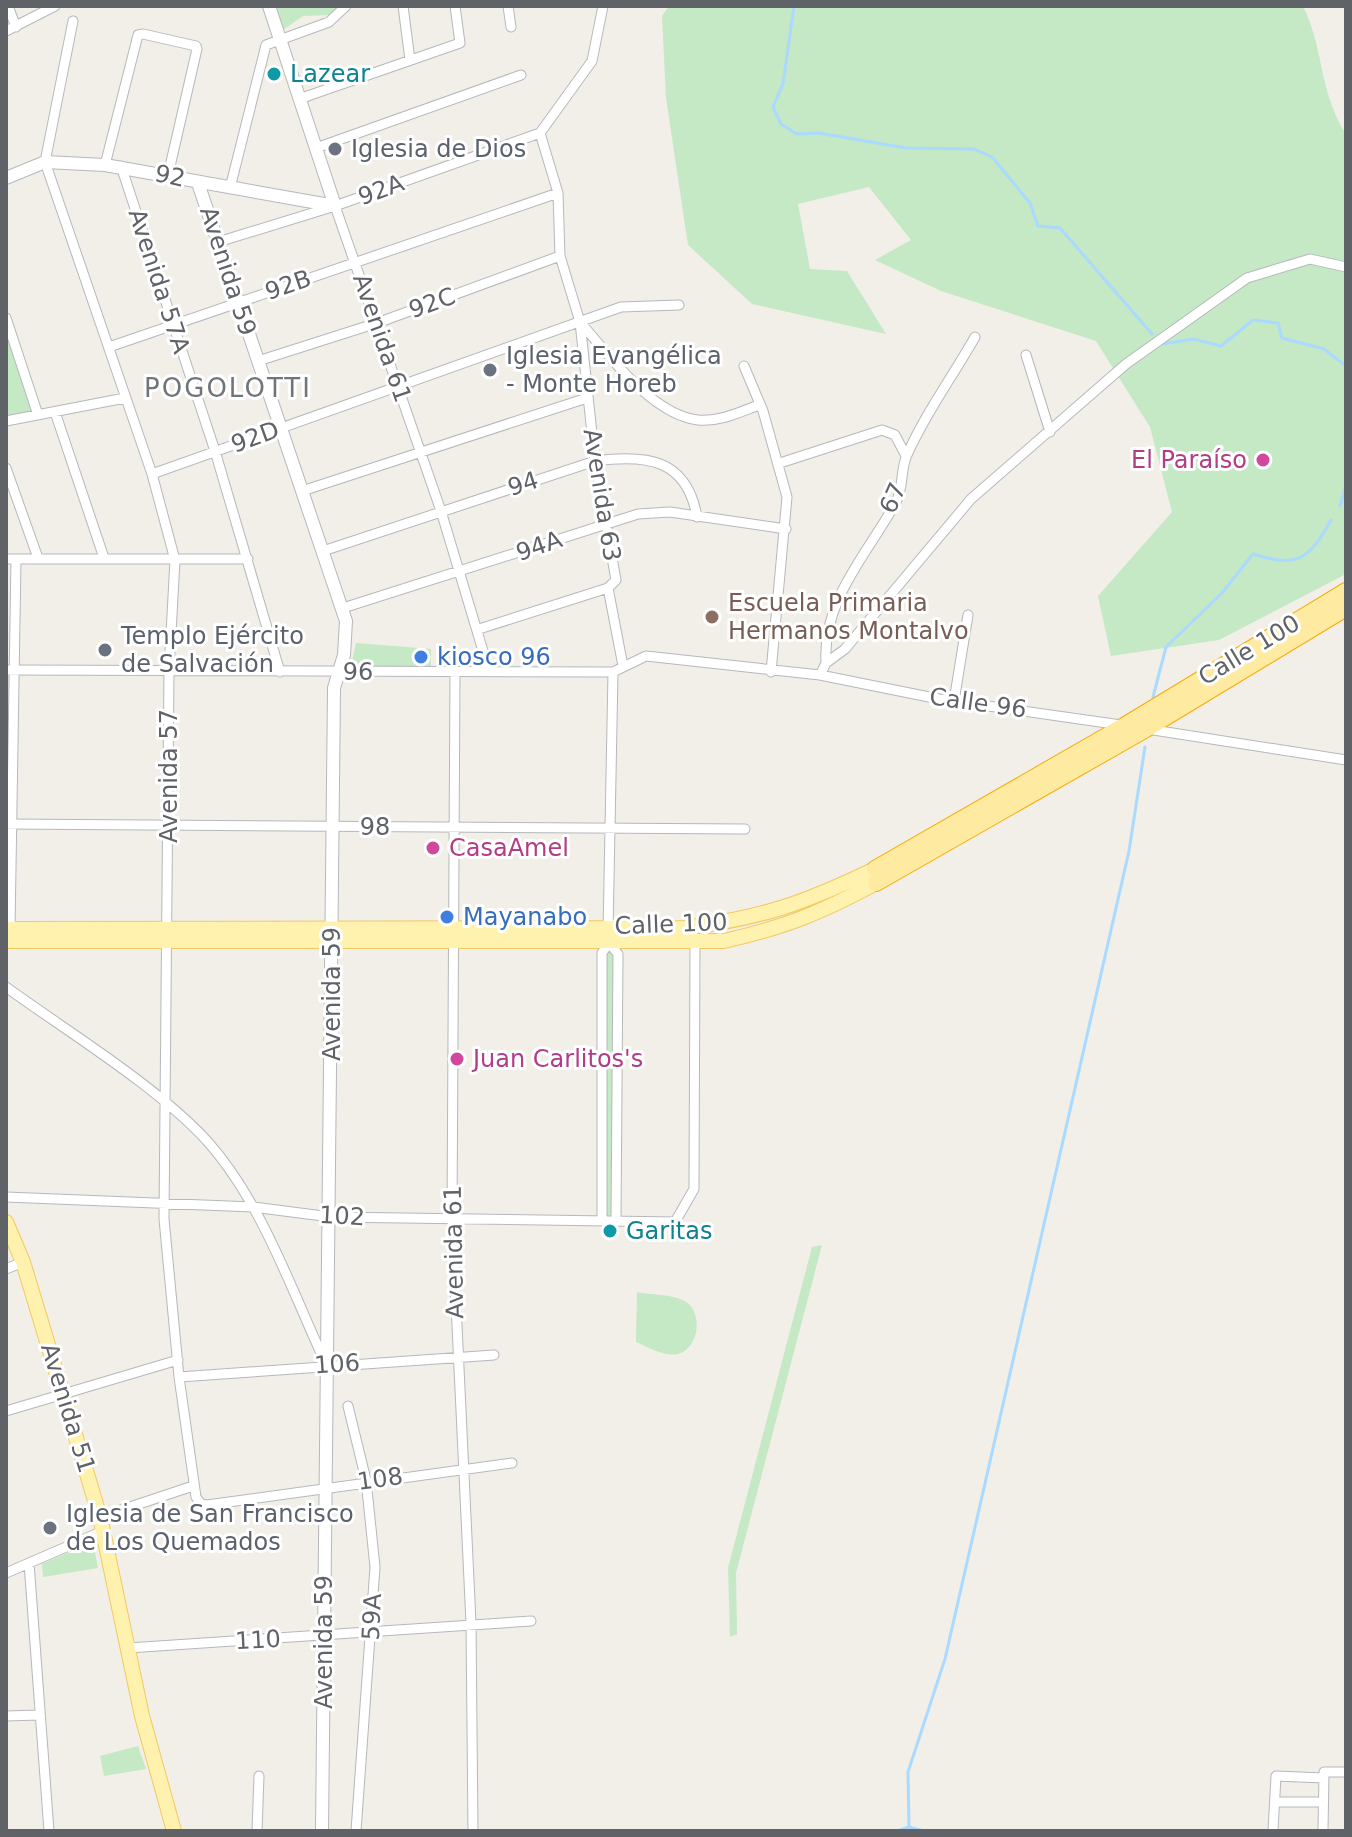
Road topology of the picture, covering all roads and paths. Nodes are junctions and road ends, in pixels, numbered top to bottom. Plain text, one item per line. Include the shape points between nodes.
1 (8, 6) edge
2 (55, 6) edge
3 (269, 6) edge
4 (346, 6) edge
5 (403, 6) edge
6 (455, 6) edge
7 (508, 6) edge
8 (603, 6) edge
9 (73, 21) dead end
10 (511, 27) dead end
11 (11, 29) edge
12 (282, 42) junction
13 (410, 60) junction
14 (521, 75) dead end
15 (299, 99) junction
16 (540, 133) junction
17 (316, 148) junction
18 (45, 162) junction
19 (105, 165) junction
20 (121, 166) junction
21 (168, 175) junction
22 (6, 178) edge
23 (198, 183) junction
24 (230, 188) junction
25 (558, 193) junction
26 (335, 206) junction
27 (218, 242) junction
28 (560, 256) junction
29 (356, 262) junction
30 (1346, 267) edge
31 (238, 303) junction
32 (679, 305) dead end
33 (6, 318) edge
34 (580, 322) junction
35 (377, 323) junction
36 (172, 324) junction
37 (975, 337) dead end
38 (109, 347) junction
39 (1026, 355) dead end
40 (258, 361) junction
41 (744, 366) dead end
42 (398, 387) junction
43 (125, 398) junction
44 (587, 398) junction
45 (759, 405) junction
46 (55, 412) junction
47 (38, 415) junction
48 (6, 421) edge
49 (280, 428) junction
50 (1050, 432) junction
51 (215, 451) junction
52 (421, 453) junction
53 (906, 456) junction
54 (595, 461) junction
55 (780, 463) junction
56 (6, 468) edge
57 (152, 474) junction
58 (302, 491) junction
59 (441, 511) junction
60 (697, 517) junction
61 (606, 523) junction
62 (786, 529) junction
63 (323, 551) junction
64 (38, 558) junction
65 (104, 558) junction
66 (11, 559) edge
67 (248, 559) junction
68 (175, 560) junction
69 (460, 573) junction
70 (608, 588) junction
71 (1346, 591) edge
72 (343, 608) junction
73 (1346, 608) edge
74 (968, 615) dead end
75 (479, 629) junction
76 (826, 663) junction
77 (623, 666) junction
78 (10, 670) edge
79 (169, 670) junction
80 (489, 671) junction
81 (280, 672) junction
82 (338, 672) junction
83 (455, 672) junction
84 (613, 672) junction
85 (771, 672) junction
86 (820, 675) junction
87 (954, 701) junction
88 (1124, 726) junction
89 (1146, 729) junction
90 (1346, 760) edge
91 (10, 824) edge
92 (169, 825) junction
93 (333, 827) junction
94 (456, 827) junction
95 (745, 829) dead end
96 (610, 830) junction
97 (875, 876) junction
98 (608, 926) junction
99 (7, 933) edge
100 (332, 933) junction
101 (167, 934) junction
102 (455, 934) junction
103 (609, 943) junction
104 (695, 943) junction
105 (6, 987) edge
106 (168, 1105) junction
107 (6, 1197) edge
108 (165, 1202) junction
109 (253, 1207) junction
110 (331, 1217) junction
111 (452, 1219) junction
112 (602, 1221) junction
113 (616, 1221) junction
114 (6, 1222) edge
115 (23, 1262) junction
116 (6, 1269) edge
117 (494, 1355) dead end
118 (456, 1358) junction
119 (178, 1360) junction
120 (326, 1364) junction
121 (179, 1377) junction
122 (64, 1393) junction
123 (348, 1406) dead end
124 (6, 1411) edge
125 (512, 1463) dead end
126 (461, 1468) junction
127 (366, 1480) junction
128 (193, 1486) junction
129 (325, 1487) junction
130 (201, 1504) joint
131 (101, 1524) junction
132 (29, 1563) junction
133 (6, 1573) edge
134 (531, 1621) dead end
135 (471, 1623) junction
136 (372, 1630) junction
137 (324, 1636) junction
138 (128, 1648) junction
139 (39, 1715) junction
140 (6, 1716) edge
141 (1346, 1772) edge
142 (1324, 1775) junction
143 (259, 1776) dead end
144 (1275, 1802) junction
145 (1323, 1802) junction
146 (49, 1831) edge
147 (174, 1831) edge
148 (257, 1831) edge
149 (322, 1831) edge
150 (356, 1831) edge
151 (473, 1831) edge
152 (1273, 1831) edge
153 (1323, 1831) edge

1 - 11 street
2 - 11 street
3 - 12 street, Avenida 61
4 - 12 street via 329,22
5 - 13 street
6 - 13 street via 460,43
7 - 10 street
8 - 16 street via 592,61
9 - 18 street
12 - 15 street, Avenida 61
12 - 24 street via 266,45
13 - 15 street
14 - 17 street
15 - 17 street, Avenida 61
16 - 25 street, Avenida 63
16 - 26 street, 92A
17 - 26 street, Avenida 61
18 - 19 street, 92
18 - 22 street, 92
18 - 38 street, Avenida 57
19 - 20 street, 92
19 - 21 street via 138,35 197,49
20 - 21 street, 92
20 - 36 street, Avenida 57A
21 - 23 street, 92
23 - 24 street, 92
23 - 27 street, Avenida 59
24 - 26 street, 92
25 - 28 street, Avenida 63
25 - 29 street, 92B
26 - 27 street, 92A
26 - 29 street, Avenida 61
27 - 31 street, Avenida 59
28 - 34 street, Avenida 63
28 - 35 street, 92C
29 - 31 street, 92B
29 - 35 street, Avenida 61
30 - 50 street via 1310,259 1247,278 1126,364
31 - 36 street, 92B
31 - 40 street, Avenida 59
32 - 34 street, 92D via 621,307
33 - 47 street
34 - 42 street, 92D
34 - 44 street, Avenida 63
34 - 45 street via 623,373 680,414 715,420
35 - 40 street, 92C
35 - 42 street, Avenida 61
36 - 38 street, 92B
36 - 51 street, Avenida 57A
37 - 53 street, 67
38 - 43 street, Avenida 57
39 - 50 street
40 - 49 street, Avenida 59
41 - 45 street
42 - 49 street, 92D
42 - 52 street, Avenida 61
43 - 46 street
43 - 57 street, Avenida 57
44 - 52 street
44 - 54 street, Avenida 63
45 - 55 street
46 - 47 street
46 - 65 street
47 - 48 street
49 - 51 street, 92D
49 - 58 street, Avenida 59
50 - 76 street via 971,499 845,649
51 - 57 street, 92D
51 - 67 street, Avenida 57A
52 - 58 street
52 - 59 street, Avenida 61
53 - 55 street via 895,435 882,430
53 - 76 street, 67 via 897,501 860,556 825,632
54 - 59 street, 94
54 - 60 street, 94 via 633,458 674,470 691,490
54 - 61 street, Avenida 63
55 - 62 street
56 - 64 street
57 - 68 street, Avenida 57
58 - 63 street, Avenida 59
59 - 63 street, 94
59 - 69 street, Avenida 61
60 - 61 street, 94A via 652,512
60 - 62 street, 94A
61 - 69 street, 94A
61 - 70 street, Avenida 63 via 616,580
62 - 85 street
63 - 72 street, Avenida 59
64 - 65 street
64 - 66 street
65 - 68 street
66 - 78 street
67 - 68 street
67 - 81 street, Avenida 57A
68 - 79 street, Avenida 57
69 - 72 street, 94A
69 - 75 street, Avenida 61
70 - 75 street
70 - 77 street, Avenida 63
71 - 88 highway, Calle 100
72 - 82 street, Avenida 59 via 347,636
73 - 89 highway, Calle 100
74 - 87 street
75 - 80 street, Avenida 61
76 - 86 street
77 - 84 street, Calle 96
77 - 85 street, Calle 96 via 646,656
78 - 79 street, 96
78 - 91 street
79 - 81 street, 96
79 - 92 street, Avenida 57
80 - 83 street, 96
80 - 84 street, 96
81 - 82 street, 96
82 - 83 street, 96
82 - 93 street, Avenida 59
83 - 94 street, Avenida 61
84 - 96 street
85 - 86 street, Calle 96
86 - 87 street, Calle 96
87 - 88 street, Calle 96
88 - 89 street, Calle 96
88 - 97 highway, Calle 100
89 - 90 street, Calle 96
89 - 97 highway, Calle 100
91 - 92 street, 98
91 - 99 street
92 - 93 street, 98
92 - 101 street, Avenida 57
93 - 94 street, 98
93 - 100 street, Avenida 59
94 - 96 street, 98
94 - 102 street, Avenida 61
95 - 96 street, 98
96 - 98 street
97 - 98 main road, Calle 100 via 747,920 684,928
97 - 104 main road, Calle 100 via 814,916 776,930
98 - 102 main road, Calle 100
98 - 103 street
99 - 101 main road, Calle 100
100 - 101 main road, Calle 100
100 - 102 main road, Calle 100
100 - 110 street, Avenida 59
101 - 106 street, Avenida 57
102 - 103 main road, Calle 100
102 - 111 street, Avenida 61
103 - 104 main road, Calle 100
103 - 112 street via 602,953
103 - 113 street via 618,954
104 - 113 street, 102 via 694,1189 678,1220
105 - 106 street
106 - 108 street, Avenida 57
106 - 109 street via 211,1145
107 - 108 street, 102
108 - 109 street, 102
108 - 119 street, Avenida 57
109 - 110 street, 102
109 - 120 street
110 - 111 street, 102
110 - 120 street, Avenida 59
111 - 112 street, 102
111 - 118 street, Avenida 61
112 - 113 street, 102
114 - 115 main road, Avenida 51
115 - 116 street
115 - 122 main road, Avenida 51
117 - 118 street, 106
118 - 120 street, 106
118 - 126 street, Avenida 61
119 - 121 street, Avenida 57
119 - 122 street
120 - 121 street, 106
120 - 129 street, Avenida 59
121 - 128 street, Avenida 57
122 - 124 street
122 - 131 main road, Avenida 51
123 - 127 street, 59A
125 - 126 street, 108
126 - 127 street, 108
126 - 135 street, Avenida 61
127 - 129 street, 108
127 - 136 street, 59A via 375,1567
128 - 130 street, Avenida 57
128 - 131 street
129 - 130 street, 108
129 - 137 street, Avenida 59
131 - 132 street
131 - 138 main road, Avenida 51
132 - 133 street
132 - 139 street
134 - 135 street, 110
135 - 136 street, 110
135 - 151 street, Avenida 61
136 - 137 street, 110
136 - 150 street, 59A
137 - 138 street, 110
137 - 149 street, Avenida 59
138 - 147 main road, Avenida 51
139 - 140 street
139 - 146 street
141 - 142 street
142 - 144 street via 1276,1776
142 - 145 street
143 - 148 street
144 - 145 street
144 - 152 street
145 - 153 street

